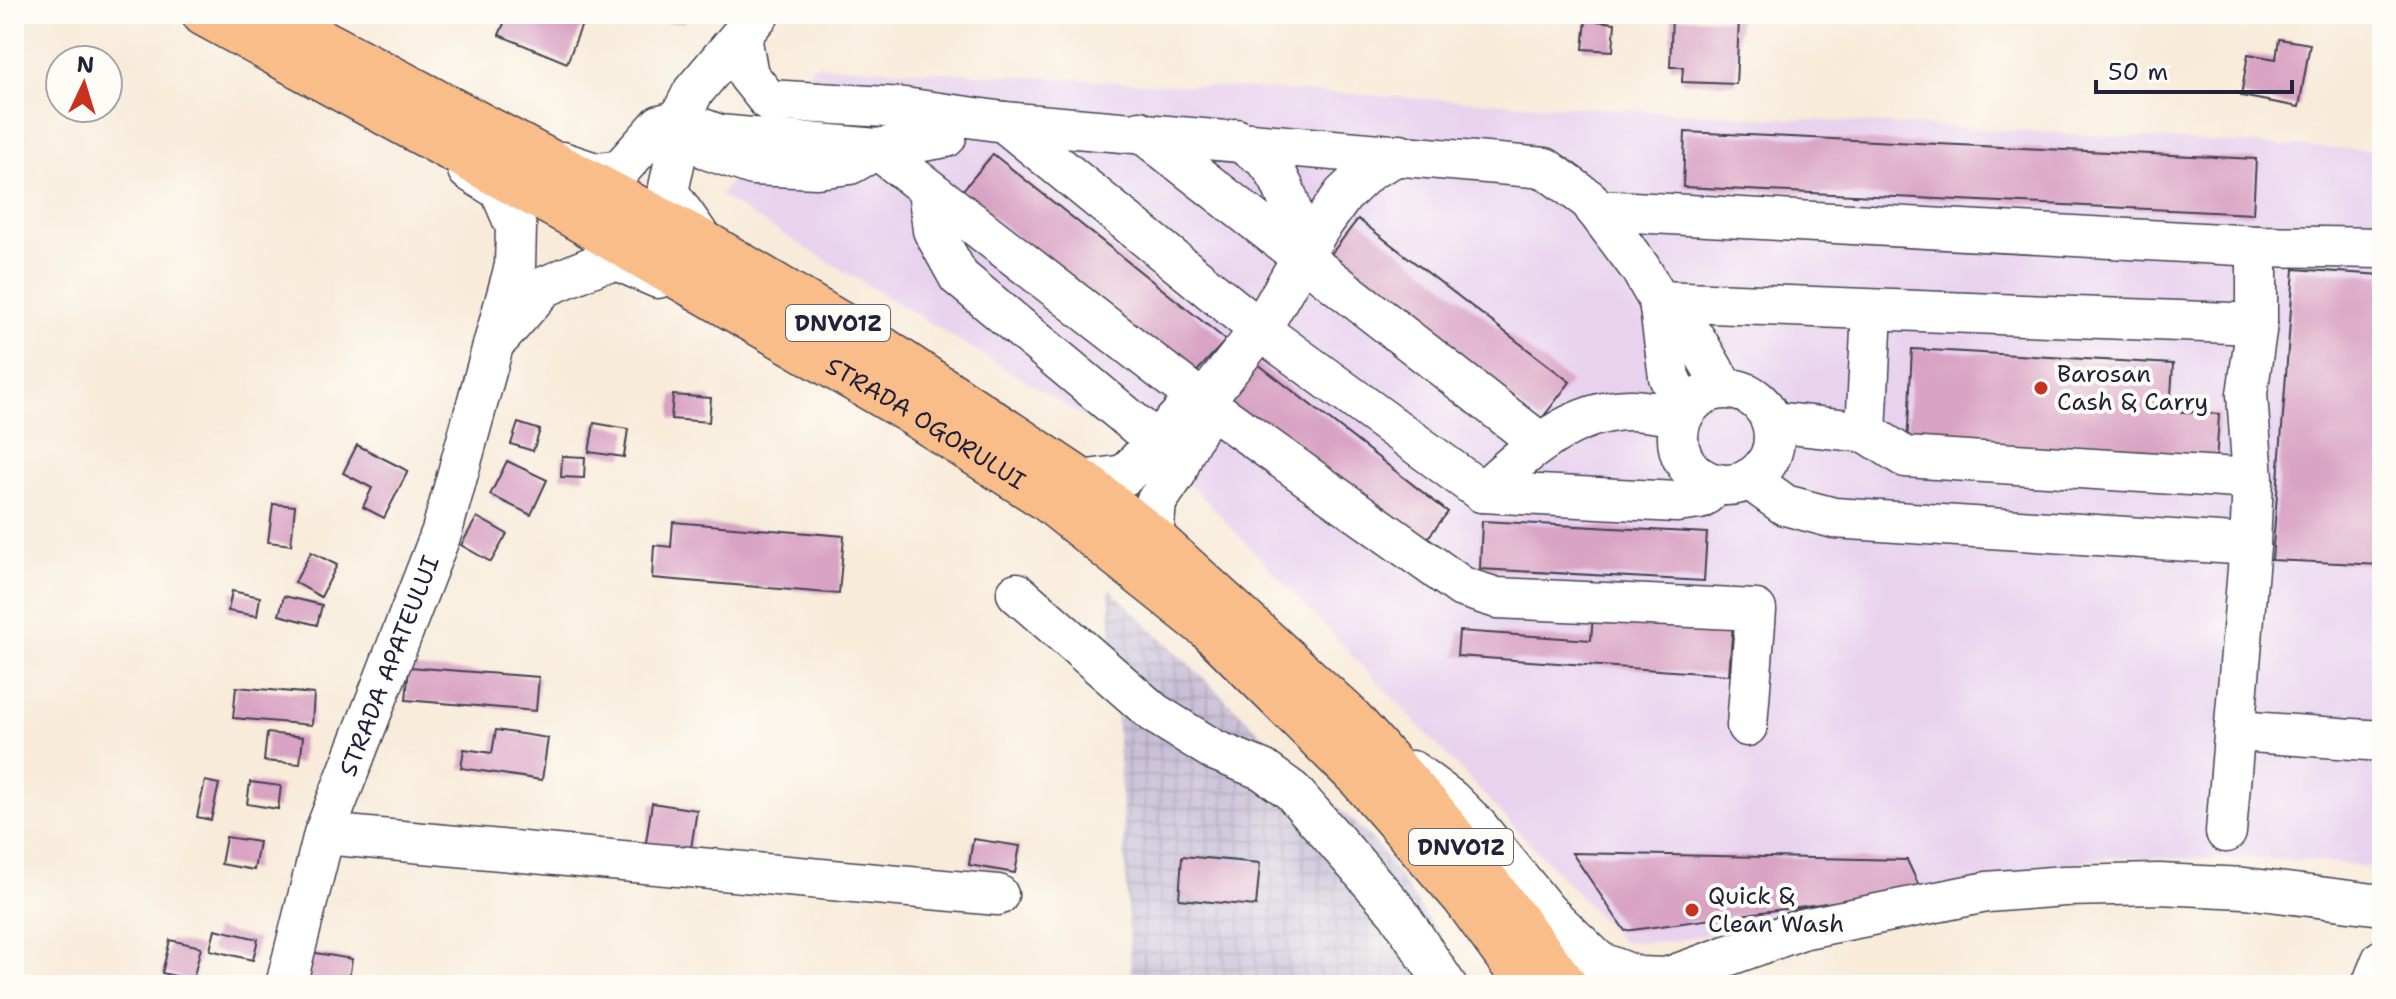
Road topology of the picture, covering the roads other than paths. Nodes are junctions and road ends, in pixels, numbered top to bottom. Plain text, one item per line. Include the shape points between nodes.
1 (204, 14) edge
2 (270, 14) edge
3 (750, 25) edge
4 (293, 66) junction
5 (904, 108) junction
6 (682, 112) junction
7 (1004, 122) junction
8 (1140, 131) junction
9 (1236, 139) junction
10 (870, 141) junction
11 (533, 152) junction
12 (1400, 154) junction
13 (928, 189) junction
14 (1596, 210) junction
15 (704, 243) junction
16 (2257, 246) junction
17 (2382, 248) edge
18 (1303, 261) junction
19 (1659, 301) junction
20 (1872, 311) junction
21 (750, 320) junction
22 (2257, 324) junction
23 (1260, 330) junction
24 (493, 346) junction
25 (1724, 388) junction
26 (1203, 402) junction
27 (1684, 414) junction
28 (1772, 422) junction
29 (1866, 432) junction
30 (1157, 442) junction
31 (1539, 442) junction
32 (2253, 479) junction
33 (1081, 481) junction
34 (1734, 482) junction
35 (1482, 492) junction
36 (1153, 538) junction
37 (2250, 545) junction
38 (1017, 593) dead end
39 (1747, 726) dead end
40 (2236, 731) junction
41 (2382, 741) edge
42 (1382, 752) junction
43 (2226, 832) dead end
44 (324, 834) junction
45 (998, 895) dead end
46 (2382, 905) edge
47 (2382, 960) edge
48 (1709, 972) edge
49 (286, 985) edge
50 (1446, 985) edge
51 (1528, 985) edge
52 (1565, 985) edge
53 (2372, 985) edge

1 - 4 highway, STRADA OGORULUI / DNVO1Z
2 - 11 highway, STRADA OGORULUI / DNVO1Z
3 - 5 street via 748,75 768,100
3 - 6 street
4 - 21 highway, STRADA OGORULUI / DNVO1Z via 572,215
4 - 24 street, STRADA APATEULUI via 500,190 516,227 517,244
5 - 7 street
5 - 10 street
6 - 10 street via 709,150 753,165 850,164
6 - 11 street via 660,125 619,171 595,173
6 - 15 street via 668,192
7 - 8 street
7 - 10 street via 946,137
7 - 23 street
8 - 9 street
8 - 18 street
9 - 12 street
9 - 18 street via 1275,173
10 - 13 street
11 - 15 highway, STRADA OGORULUI / DNVO1Z
12 - 14 street via 1545,168
12 - 18 street via 1369,170 1343,195
13 - 26 street
13 - 30 street via 933,230 959,277
14 - 16 street
14 - 19 street
15 - 33 highway, STRADA OGORULUI / DNVO1Z via 884,350
16 - 17 street
16 - 22 street
18 - 23 street
18 - 31 street
19 - 20 street
19 - 25 street via 1696,340
19 - 27 street via 1669,377
20 - 22 street
20 - 29 street
21 - 24 street, STRADA APATEULUI via 619,261 601,263 544,287
21 - 51 highway, STRADA OGORULUI / DNVO1Z via 906,409 1047,499 1211,630 1414,838
22 - 32 street via 2247,394
23 - 26 street
23 - 35 street
24 - 44 street, STRADA APATEULUI via 442,531
25 - 27 street via 1695,399
25 - 28 street via 1754,397
26 - 30 street via 1192,403
26 - 36 street via 1205,413 1156,502
26 - 39 street via 1475,594 1756,610
27 - 31 street via 1630,410 1598,415
27 - 34 street via 1678,430 1683,459 1692,471
28 - 29 street
28 - 34 street via 1771,455 1762,469
29 - 32 street via 1905,457
30 - 33 street via 1125,475
31 - 35 street
32 - 37 street
33 - 36 highway, STRADA OGORULUI / DNVO1Z
34 - 35 street via 1700,499 1677,502
34 - 37 street via 1785,505 1834,518
36 - 42 highway, STRADA OGORULUI / DNVO1Z
37 - 40 street
38 - 50 street via 1154,713 1214,750 1263,770 1292,791 1397,911
40 - 41 street
40 - 43 street
42 - 48 street via 1459,808 1547,912 1599,962 1638,977
42 - 52 highway, STRADA OGORULUI / DNVO1Z via 1454,837
44 - 45 street
44 - 49 street, STRADA APATEULUI
46 - 48 street via 2245,888 2159,884 1987,892 1802,929
47 - 53 street

